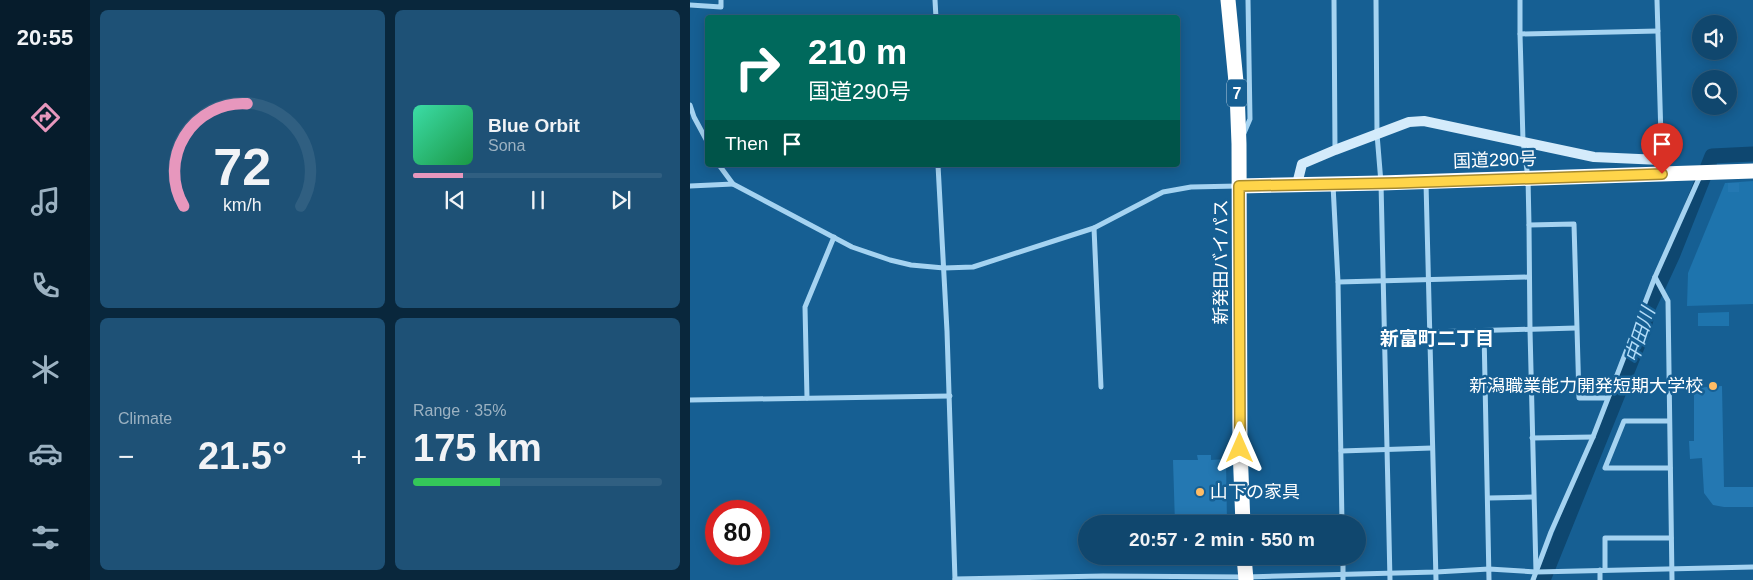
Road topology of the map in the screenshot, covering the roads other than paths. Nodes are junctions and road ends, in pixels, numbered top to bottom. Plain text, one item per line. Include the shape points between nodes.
1 (721, 0) edge
2 (935, 0) edge
3 (1228, 0) edge
4 (1248, 0) edge
5 (1334, 0) edge
6 (1376, 0) edge
7 (1520, 0) edge
8 (1657, 0) edge
9 (690, 5) edge
10 (936, 15) edge
11 (1658, 31) junction
12 (1520, 34) junction
13 (690, 105) edge
14 (1377, 134) junction
15 (705, 138) edge
16 (1523, 141) junction
17 (1239, 144) junction
18 (1335, 150) junction
19 (720, 167) edge
20 (938, 167) edge
21 (1662, 167) junction
22 (1753, 171) edge
23 (1708, 173) junction
24 (1528, 178) junction
25 (1426, 182) junction
26 (1381, 183) junction
27 (732, 184) junction
28 (1297, 184) junction
29 (1333, 184) junction
30 (690, 186) edge
31 (1239, 186) junction
32 (1529, 225) junction
33 (1094, 228) junction
34 (834, 237) junction
35 (944, 268) junction
36 (1529, 277) junction
37 (1655, 277) junction
38 (1429, 279) junction
39 (1383, 280) junction
40 (1338, 282) junction
41 (1576, 328) junction
42 (1530, 330) junction
43 (1484, 331) junction
44 (1430, 332) junction
45 (1101, 386) dead end
46 (950, 396) junction
47 (807, 398) junction
48 (1607, 398) junction
49 (690, 400) edge
50 (1669, 421) junction
51 (1593, 437) junction
52 (1532, 438) junction
53 (1432, 448) junction
54 (1388, 450) junction
55 (1341, 451) junction
56 (1670, 468) junction
57 (1533, 497) junction
58 (1488, 498) junction
59 (1243, 515) edge
60 (1342, 515) edge
61 (1671, 538) junction
62 (1245, 565) edge
63 (1753, 567) edge
64 (1672, 569) junction
65 (1489, 570) junction
66 (1602, 570) junction
67 (1436, 572) junction
68 (1538, 572) junction
69 (1390, 573) junction
70 (1343, 577) edge
71 (1246, 578) edge
72 (955, 579) edge
73 (1390, 580) edge
74 (1436, 580) edge
75 (1489, 580) edge
76 (1532, 580) edge
77 (1600, 580) edge
78 (1672, 580) edge

1 - 9 street via 721,7
2 - 10 street
3 - 17 highway, 新発田バイパス / 7
4 - 17 street via 1250,119
5 - 18 street
6 - 14 street
7 - 12 street
8 - 11 street
11 - 12 street
11 - 21 street
12 - 16 street
13 - 15 street
14 - 16 street via 1409,122 1424,121
14 - 18 street
14 - 26 street
16 - 21 street via 1594,157
16 - 24 street
17 - 31 highway, 新発田バイパス / 7
18 - 28 street via 1302,164
19 - 27 street
20 - 35 street
21 - 23 highway, 国道290号
21 - 24 highway, 国道290号
22 - 23 highway, 国道290号
23 - 37 street
24 - 25 highway, 国道290号
24 - 32 street
25 - 26 highway, 国道290号
25 - 38 street
26 - 29 highway, 国道290号
26 - 39 street
27 - 30 street
27 - 34 street
28 - 29 highway, 国道290号
28 - 31 highway, 国道290号
29 - 40 street
31 - 33 street via 1191,187 1162,192
31 - 59 highway, 新発田バイパス / 7
32 - 36 street
32 - 41 street via 1574,224
33 - 35 street via 973,267
33 - 45 street
34 - 35 street via 890,260
34 - 47 street via 805,307
35 - 46 street
36 - 38 street
36 - 42 street
37 - 48 street
37 - 50 street via 1668,301
38 - 39 street
38 - 44 street
39 - 40 street
39 - 54 street
40 - 55 street
41 - 42 street
41 - 48 street via 1579,398
42 - 43 street
42 - 52 street
43 - 44 street
43 - 58 street
44 - 53 street
46 - 47 street
46 - 72 street
47 - 49 street
48 - 51 street
50 - 56 street
50 - 56 street via 1624,422 1605,468
51 - 52 street
51 - 68 street via 1551,532
52 - 57 street
53 - 54 street
53 - 67 street
54 - 55 street
54 - 69 street
55 - 60 street
56 - 61 street
57 - 58 street
57 - 68 street
58 - 65 street
61 - 64 street
61 - 66 street via 1605,538
62 - 71 highway
63 - 64 street
64 - 66 street
64 - 78 street
65 - 67 street
65 - 68 street
65 - 75 street
66 - 68 street
66 - 77 street
67 - 69 street
67 - 74 street
68 - 76 street
69 - 70 street
69 - 73 street
70 - 71 street
71 - 72 street

